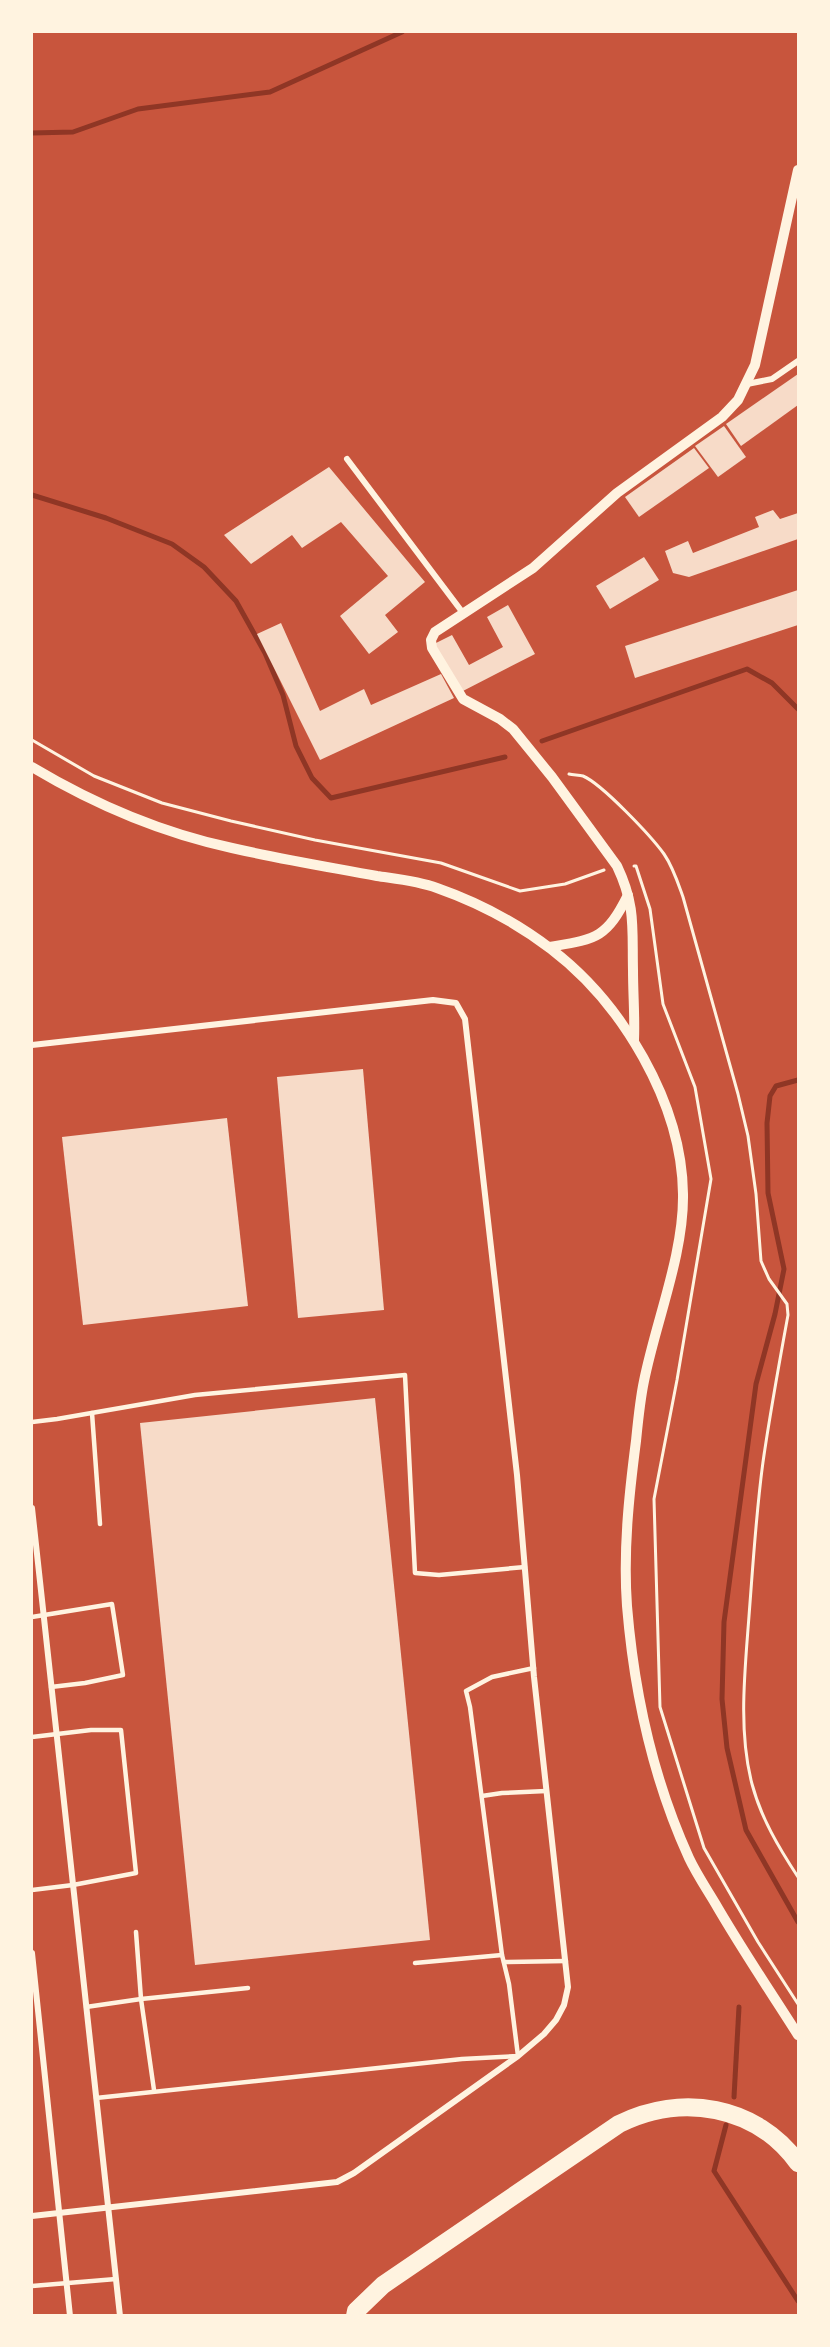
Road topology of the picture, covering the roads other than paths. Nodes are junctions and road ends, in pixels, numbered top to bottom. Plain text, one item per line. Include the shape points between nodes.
1 (798, 170) edge
2 (798, 361) edge
3 (747, 384) junction
4 (347, 459) dead end
5 (463, 613) junction
6 (32, 767) edge
7 (628, 895) junction
8 (549, 947) junction
9 (634, 1041) junction
10 (32, 1045) edge
11 (92, 1413) junction
12 (32, 1422) edge
13 (32, 1508) edge
14 (100, 1524) dead end
15 (525, 1567) junction
16 (43, 1614) junction
17 (32, 1617) edge
18 (534, 1668) junction
19 (51, 1687) junction
20 (57, 1735) junction
21 (32, 1737) edge
22 (546, 1791) junction
23 (482, 1796) junction
24 (73, 1885) junction
25 (32, 1890) edge
26 (136, 1932) dead end
27 (32, 1953) edge
28 (502, 1955) junction
29 (566, 1960) junction
30 (504, 1962) junction
31 (415, 1963) dead end
32 (248, 1988) dead end
33 (141, 1999) junction
34 (86, 2007) junction
35 (798, 2035) edge
36 (518, 2056) junction
37 (153, 2090) junction
38 (96, 2098) junction
39 (798, 2163) edge
40 (108, 2207) junction
41 (59, 2213) junction
42 (32, 2216) edge
43 (116, 2279) junction
44 (66, 2283) junction
45 (32, 2286) edge
46 (354, 2314) edge
47 (70, 2316) edge
48 (120, 2316) edge

1 - 3 street via 755,365
2 - 3 street via 772,379
3 - 5 street via 722,417 617,493 533,568
4 - 5 street
5 - 7 street via 435,632 432,648 463,699 513,729 552,777 617,866
6 - 8 street via 76,793 148,823 229,848 433,886 477,904
7 - 8 street via 616,918 598,936
7 - 9 street via 634,923
8 - 9 street via 579,971
9 - 35 street via 663,1098 678,1147 683,1194 680,1235 643,1383 628,1504 627,1602 636,1682 661,1786 690,1860
10 - 15 street via 433,1000 456,1003 465,1019
11 - 12 lane
11 - 14 lane
11 - 15 lane via 195,1395 405,1375 415,1573 439,1575
13 - 16 street
15 - 18 street
16 - 17 lane
16 - 19 street
16 - 19 lane via 112,1604 123,1675
18 - 22 street
18 - 23 lane via 492,1677 466,1691
19 - 20 street
20 - 21 lane
20 - 24 street
20 - 24 lane via 121,1730 136,1873
22 - 23 lane
22 - 29 street
23 - 28 lane
24 - 25 lane
24 - 34 street
26 - 33 lane
27 - 41 street
28 - 30 lane
28 - 31 lane
29 - 30 lane
29 - 36 street via 568,1987 564,2005 556,2020
30 - 36 lane
32 - 33 lane
33 - 34 lane
33 - 37 lane
34 - 38 street
36 - 37 lane
36 - 40 street via 337,2182
37 - 38 lane
38 - 40 street
39 - 46 highway via 758,2126 735,2115 685,2106 637,2115 412,2264 383,2285
40 - 41 street
40 - 43 street
41 - 42 street
41 - 44 street
43 - 44 lane
43 - 48 street
44 - 45 lane
44 - 47 street

